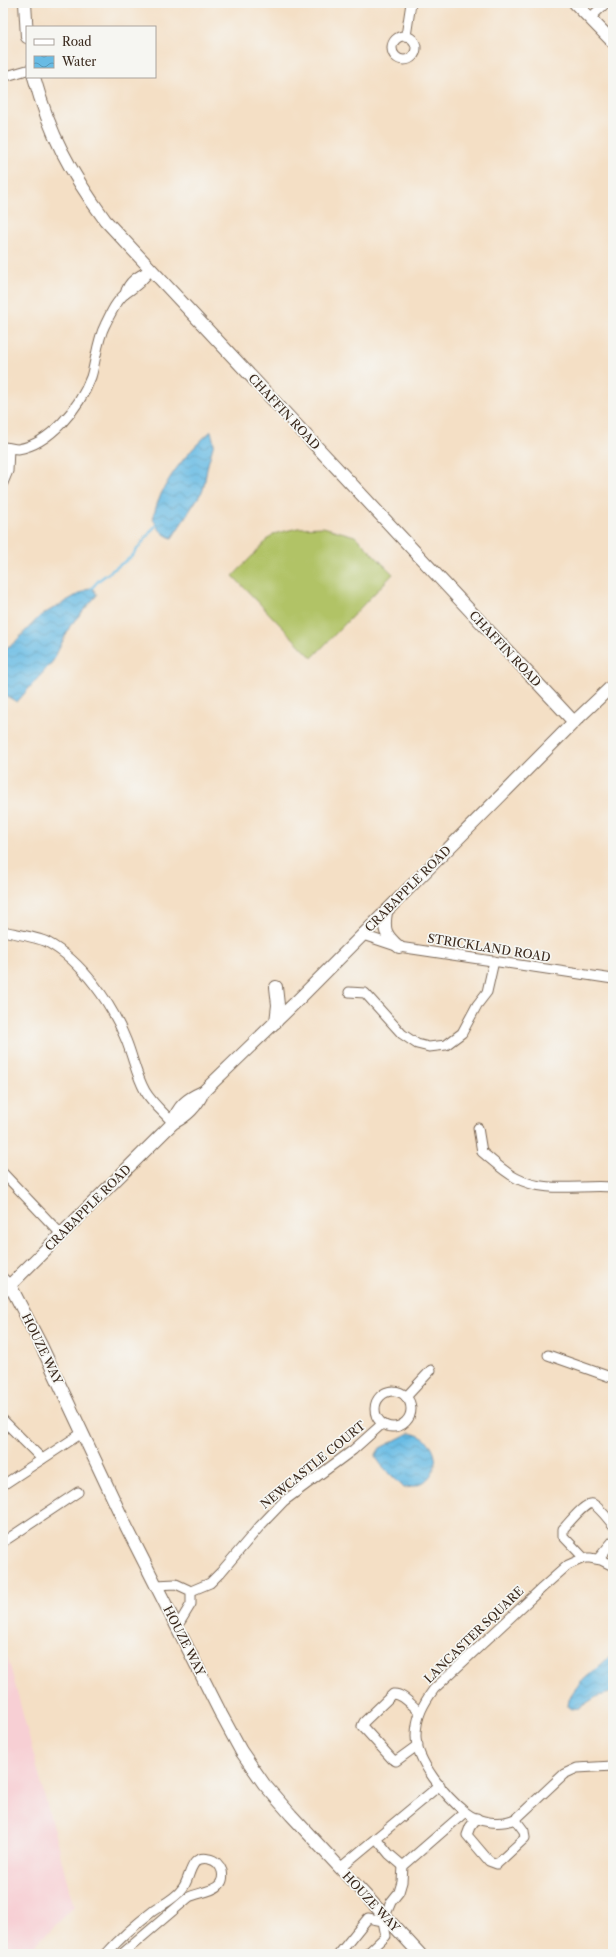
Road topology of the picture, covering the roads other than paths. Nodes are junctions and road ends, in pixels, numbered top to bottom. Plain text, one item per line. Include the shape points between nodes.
1 (25, 3) edge
2 (411, 3) edge
3 (575, 3) edge
4 (606, 3) edge
5 (590, 18) junction
6 (26, 26) edge
7 (406, 36) dead end
8 (613, 42) edge
9 (26, 70) edge
10 (3, 77) edge
11 (34, 78) edge
12 (151, 269) junction
13 (6, 447) edge
14 (3, 483) edge
15 (613, 685) edge
16 (559, 706) junction
17 (574, 722) junction
18 (559, 737) junction
19 (386, 912) junction
20 (3, 931) edge
21 (363, 935) junction
22 (399, 947) junction
23 (494, 961) junction
24 (613, 979) edge
25 (276, 987) dead end
26 (349, 992) dead end
27 (276, 1022) junction
28 (173, 1123) junction
29 (478, 1128) dead end
30 (3, 1173) edge
31 (613, 1187) edge
32 (61, 1234) junction
33 (5, 1285) edge
34 (548, 1355) dead end
35 (431, 1370) dead end
36 (613, 1378) edge
37 (406, 1397) junction
38 (3, 1420) edge
39 (382, 1424) junction
40 (82, 1433) junction
41 (42, 1459) junction
42 (3, 1485) edge
43 (78, 1492) dead end
44 (613, 1525) edge
45 (613, 1541) edge
46 (3, 1542) edge
47 (584, 1558) junction
48 (598, 1559) junction
49 (613, 1566) edge
50 (156, 1585) junction
51 (191, 1591) junction
52 (177, 1626) junction
53 (420, 1712) junction
54 (418, 1746) junction
55 (613, 1766) edge
56 (440, 1785) junction
57 (465, 1812) junction
58 (477, 1818) junction
59 (515, 1819) junction
60 (376, 1838) junction
61 (403, 1866) junction
62 (340, 1868) junction
63 (384, 1919) junction
64 (116, 1943) junction
65 (124, 1953) edge
66 (106, 1954) edge
67 (339, 1954) edge
68 (367, 1954) edge
69 (420, 1954) edge

1 - 6 street
2 - 7 street
3 - 5 street
4 - 5 street
5 - 8 street
9 - 10 street
11 - 12 street, CHAFFIN ROAD via 59,148 80,186 105,220
12 - 13 street via 138,276 126,288 125,294 116,304 104,326 91,375 79,403 34,445 16,449
12 - 16 street, CHAFFIN ROAD
13 - 14 street via 8,471
15 - 17 street, CRABAPPLE ROAD
16 - 17 street, CHAFFIN ROAD
16 - 18 street via 562,724
17 - 18 street, CRABAPPLE ROAD
18 - 19 street, CRABAPPLE ROAD
19 - 21 street, CRABAPPLE ROAD
19 - 22 street via 386,936
20 - 28 street via 46,942 66,956 87,977 106,999 126,1040 146,1092
21 - 22 street, STRICKLAND ROAD
21 - 27 street, CRABAPPLE ROAD
22 - 23 street, STRICKLAND ROAD
23 - 24 street, STRICKLAND ROAD
23 - 26 street via 487,992 462,1033 446,1046 429,1047 417,1044 402,1034 365,993
25 - 27 street
27 - 28 street, CRABAPPLE ROAD via 203,1092 192,1097 177,1111
28 - 32 street, CRABAPPLE ROAD
29 - 31 street via 482,1152 516,1178 550,1187
30 - 32 street
32 - 33 street, CRABAPPLE ROAD
33 - 40 street, HOUZE WAY
34 - 36 street
35 - 37 street
37 - 39 street, NEWCASTLE COURT via 411,1407 408,1419 393,1428
37 - 39 street, NEWCASTLE COURT via 401,1393 389,1391 379,1397 374,1408
38 - 41 street
39 - 51 street, NEWCASTLE COURT via 353,1450 284,1501 221,1572 210,1582
40 - 41 street
40 - 50 street, HOUZE WAY
41 - 42 street
43 - 46 street
44 - 47 street via 594,1504 589,1504 563,1529 563,1536
45 - 48 street
47 - 48 street, LANCASTER SQUARE
47 - 53 street, LANCASTER SQUARE via 568,1565 434,1689
48 - 49 street, LANCASTER SQUARE
50 - 51 street via 176,1584
50 - 52 street, HOUZE WAY
51 - 52 street via 191,1604
52 - 62 street, HOUZE WAY via 241,1751 264,1784
53 - 54 street, LANCASTER SQUARE via 416,1738
53 - 54 street via 398,1693 393,1694 362,1726 396,1761
54 - 56 street, LANCASTER SQUARE via 425,1765
55 - 59 street via 576,1768 564,1774
56 - 57 street, LANCASTER SQUARE
56 - 60 street
57 - 58 street, LANCASTER SQUARE
57 - 61 street
58 - 59 street, LANCASTER SQUARE via 488,1822 508,1822
58 - 59 street via 467,1835 489,1861 497,1864 525,1838 524,1831
60 - 61 street
60 - 62 street
61 - 63 street via 399,1892
62 - 63 street, HOUZE WAY
63 - 67 street via 368,1918
63 - 68 street via 386,1936
63 - 69 street, HOUZE WAY
64 - 65 street
64 - 65 street via 135,1925 185,1893
64 - 66 street

